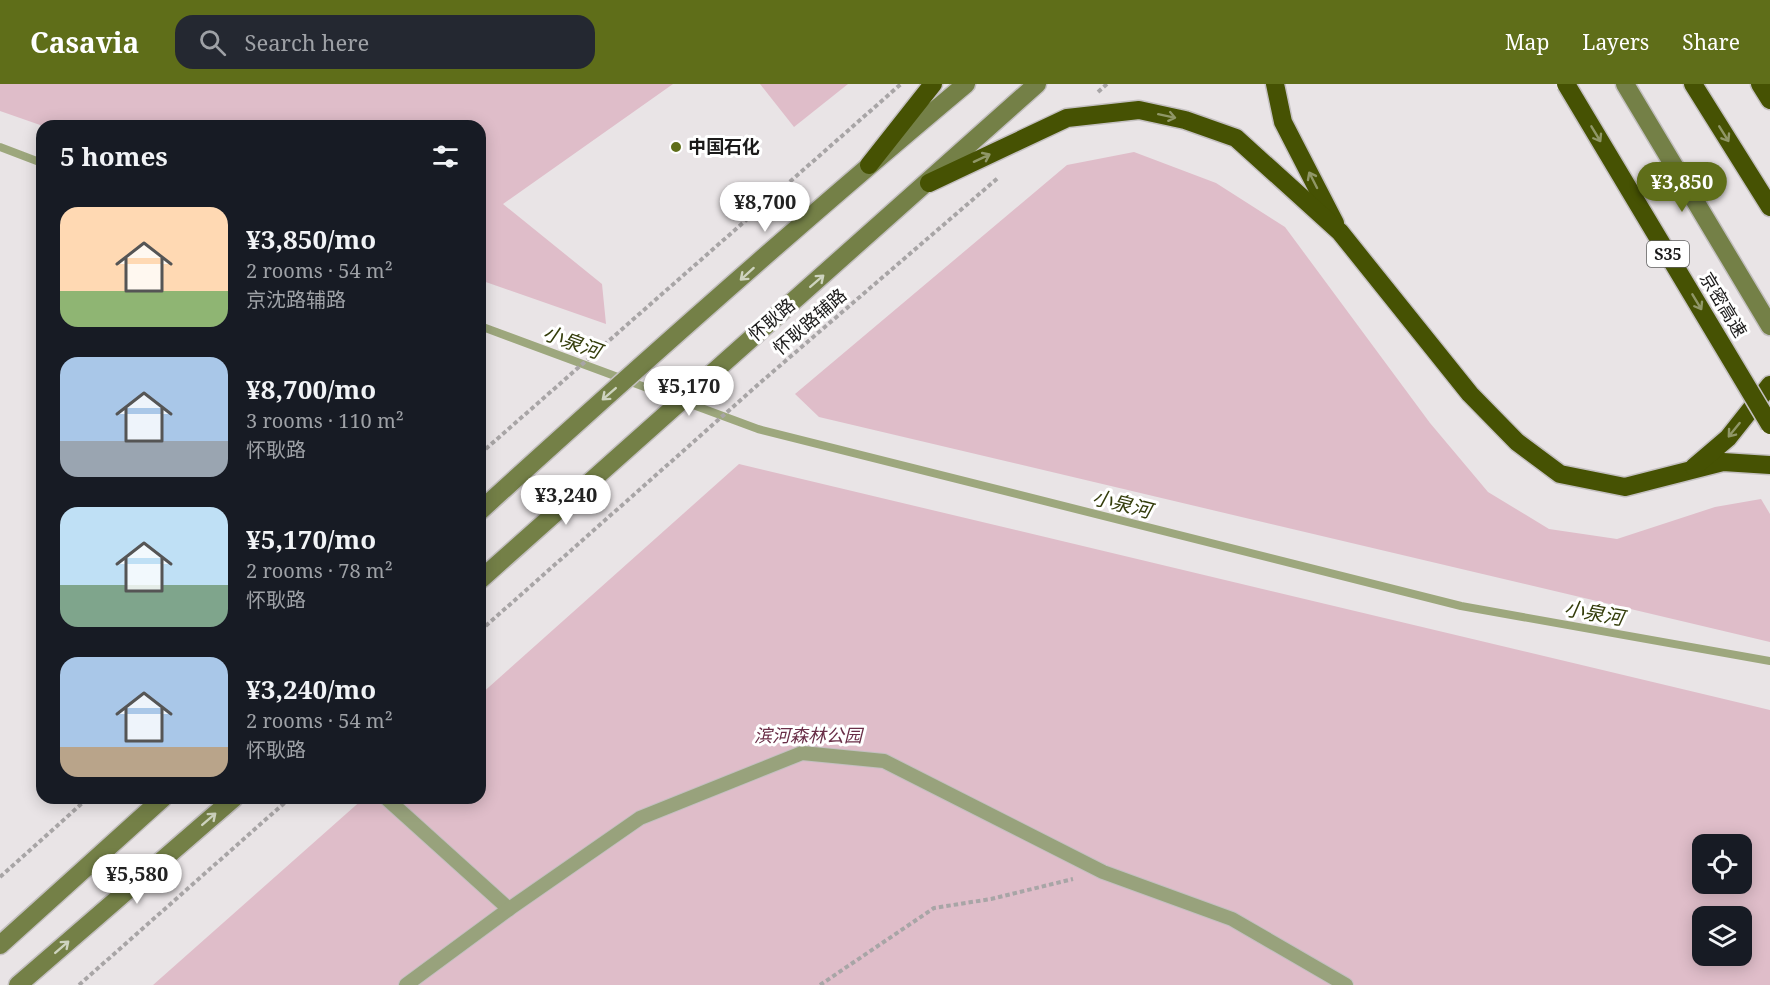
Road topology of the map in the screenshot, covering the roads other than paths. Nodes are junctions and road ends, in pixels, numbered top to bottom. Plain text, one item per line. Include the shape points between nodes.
1 (933, 84) edge
2 (966, 84) edge
3 (1037, 84) edge
4 (1275, 84) edge
5 (1566, 84) edge
6 (1625, 84) edge
7 (1693, 84) edge
8 (1760, 84) edge
9 (1770, 100) edge
10 (869, 165) junction
11 (928, 183) junction
12 (1770, 207) edge
13 (1340, 232) junction
14 (1770, 326) edge
15 (1770, 385) edge
16 (1770, 425) edge
17 (1770, 465) edge
18 (1693, 469) junction
19 (486, 506) edge
20 (486, 575) edge
21 (156, 804) edge
22 (227, 804) edge
23 (393, 804) edge
24 (509, 909) junction
25 (0, 945) edge
26 (18, 985) edge
27 (406, 985) edge
28 (1346, 985) edge

1 - 10 highway
2 - 10 main road
3 - 11 main road, 怀耿路
13 -> 4 highway via 1283,122
5 -> 16 highway, 京密高速 / S35, bridge
6 - 14 main road
7 -> 12 highway
8 - 9 highway
10 -> 19 main road
11 -> 13 highway via 1067,118 1139,110 1185,120 1236,138
20 -> 11 main road, 怀耿路
13 - 18 highway via 1470,394 1517,442 1560,474 1625,487
15 -> 18 highway via 1728,438
17 - 18 highway via 1723,462
21 - 25 main road
26 -> 22 main road
23 - 24 lane
24 - 27 lane
24 - 28 lane via 640,818 802,753 884,761 1103,872 1232,919

